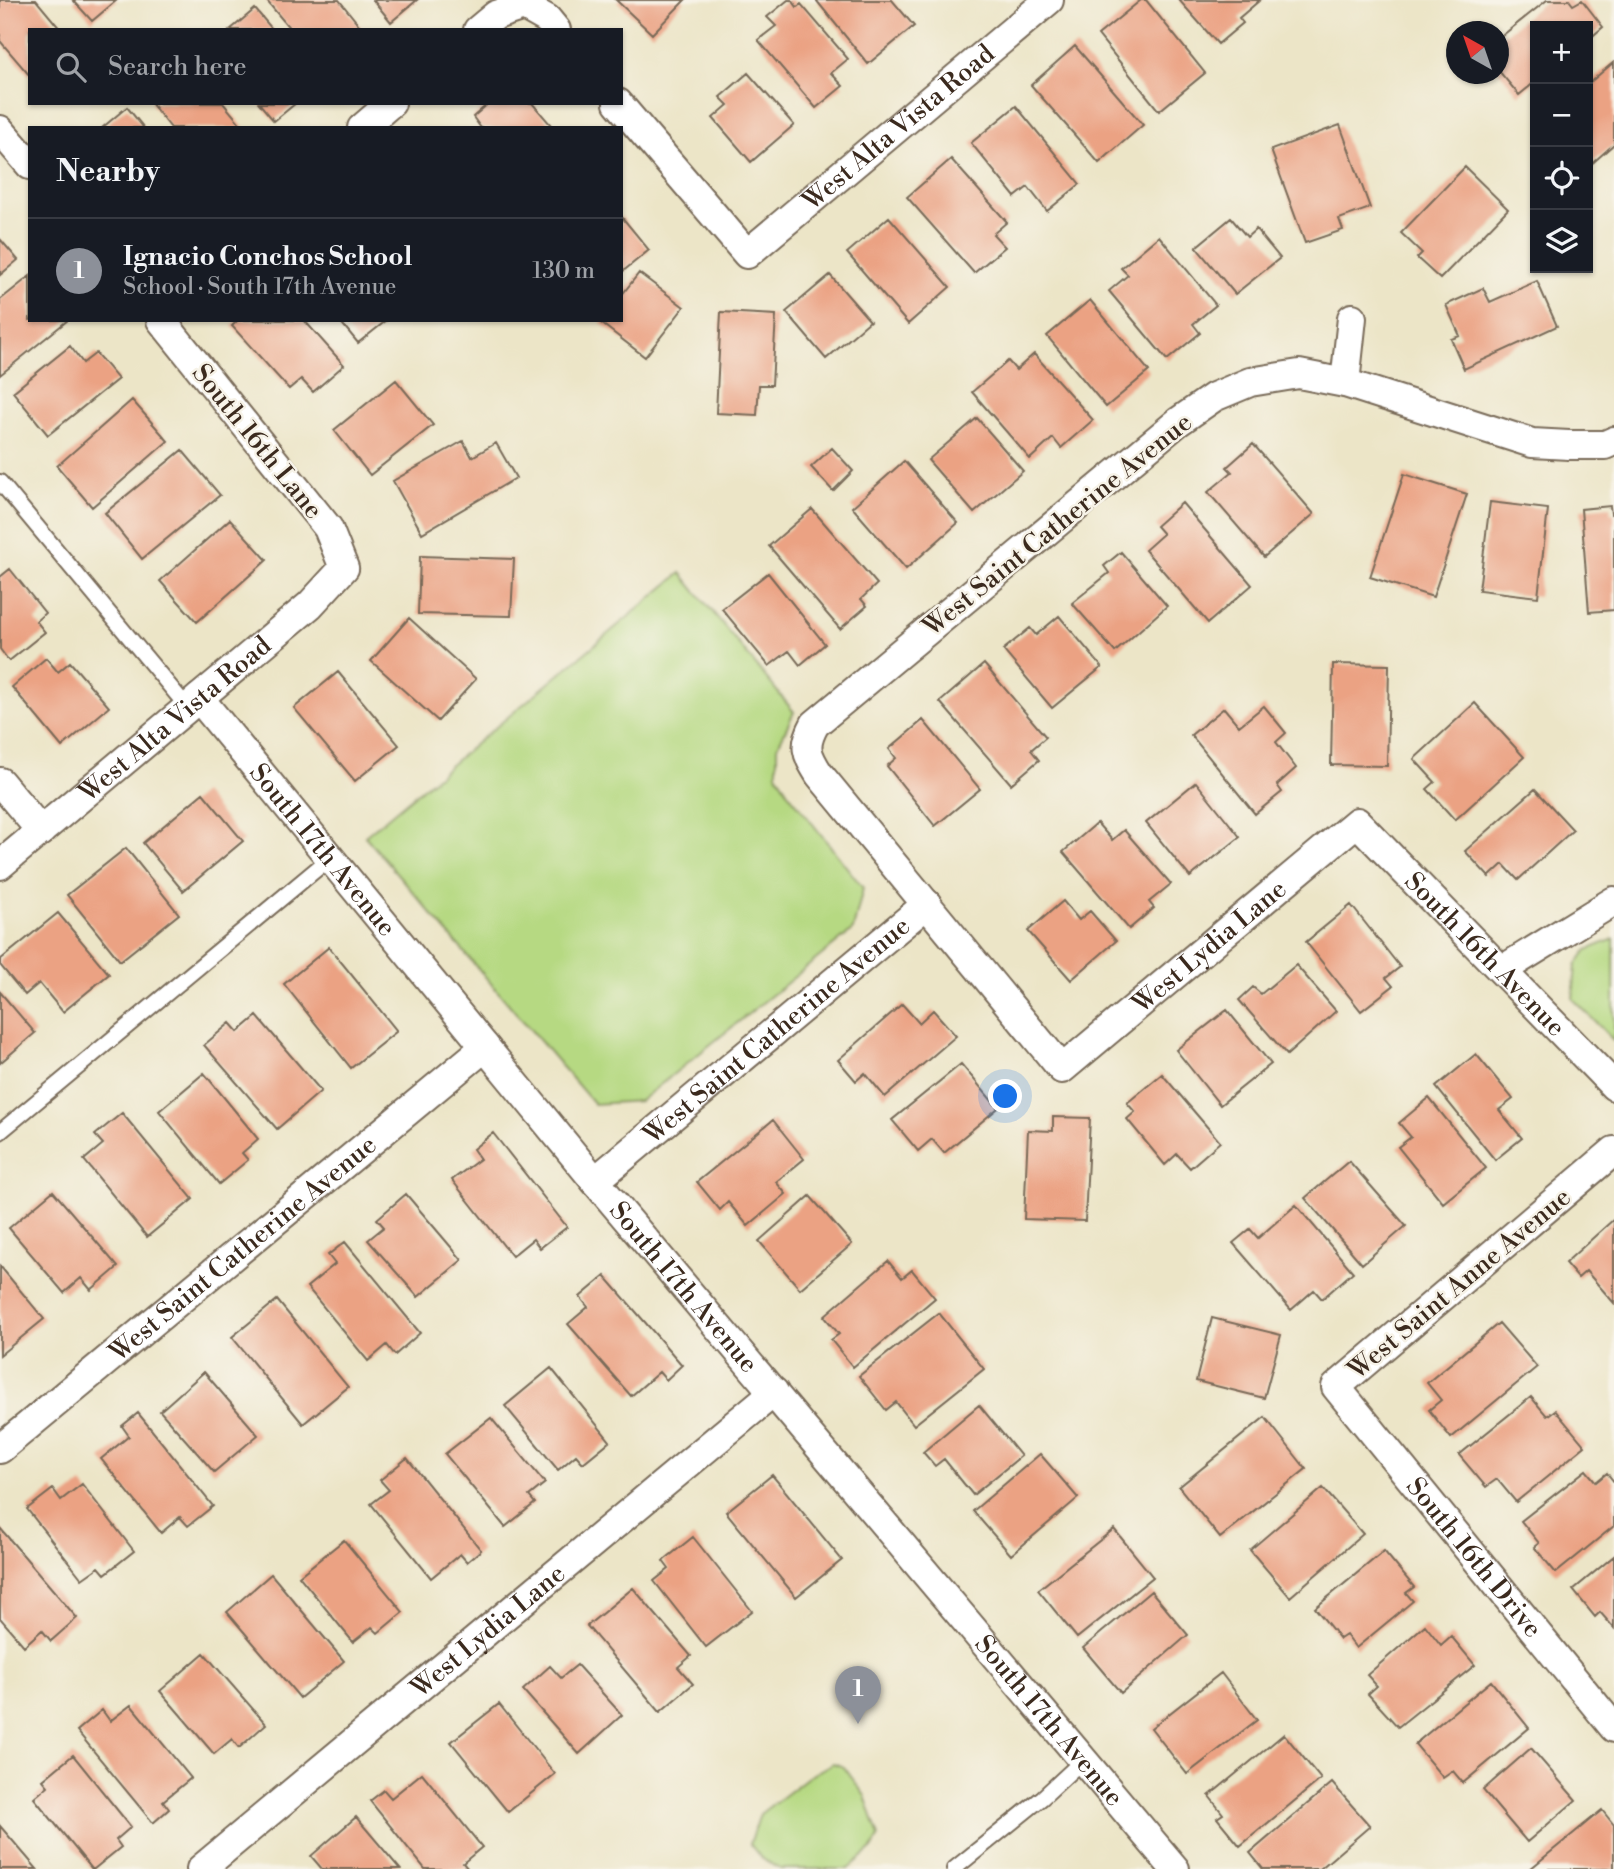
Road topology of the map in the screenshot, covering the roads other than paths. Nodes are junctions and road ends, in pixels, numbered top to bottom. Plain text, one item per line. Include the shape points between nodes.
1 (1049, 0) edge
2 (480, 28) edge
3 (554, 28) edge
4 (389, 105) edge
5 (620, 105) edge
6 (364, 126) edge
7 (0, 130) edge
8 (28, 163) edge
9 (1352, 318) dead end
10 (164, 322) edge
11 (1345, 383) junction
12 (1614, 441) edge
13 (0, 482) edge
14 (344, 568) joint
15 (194, 703) junction
16 (0, 782) edge
17 (1357, 822) joint
18 (41, 831) junction
19 (330, 858) junction
20 (0, 865) edge
21 (1614, 901) edge
22 (927, 904) junction
23 (1502, 970) junction
24 (485, 1047) junction
25 (1614, 1086) edge
26 (0, 1132) edge
27 (1614, 1151) edge
28 (595, 1181) junction
29 (1336, 1387) joint
30 (774, 1392) junction
31 (0, 1448) edge
32 (1614, 1728) edge
33 (1083, 1760) junction
34 (201, 1869) edge
35 (954, 1869) edge
36 (1175, 1869) edge

1 - 5 street, West Alta Vista Road via 747,254
2 - 3 street via 496,15 524,6
4 - 6 street
7 - 8 street
9 - 11 street
10 - 14 street, South 16th Lane via 328,528
11 - 12 street, West Saint Catherine Avenue via 1532,443 1605,445
11 - 22 street, West Saint Catherine Avenue via 1299,374 1250,383 1214,397 815,724 806,747 811,762
13 - 15 lane
14 - 15 street, West Alta Vista Road via 310,605
15 - 18 street, West Alta Vista Road
15 - 19 street, South 17th Avenue
16 - 18 street
17 - 22 street, West Lydia Lane via 1062,1069
17 - 23 street, South 16th Avenue
18 - 20 street, West Alta Vista Road
19 - 24 street, South 17th Avenue
19 - 26 lane
21 - 23 street
22 - 28 street, West Saint Catherine Avenue
23 - 25 street, South 16th Avenue
24 - 28 street, South 17th Avenue
24 - 31 street, West Saint Catherine Avenue
27 - 29 street, West Saint Anne Avenue
28 - 30 street, South 17th Avenue
29 - 32 street, South 16th Drive
30 - 33 street, South 17th Avenue
30 - 34 street, West Lydia Lane
33 - 35 lane
33 - 36 street, South 17th Avenue

